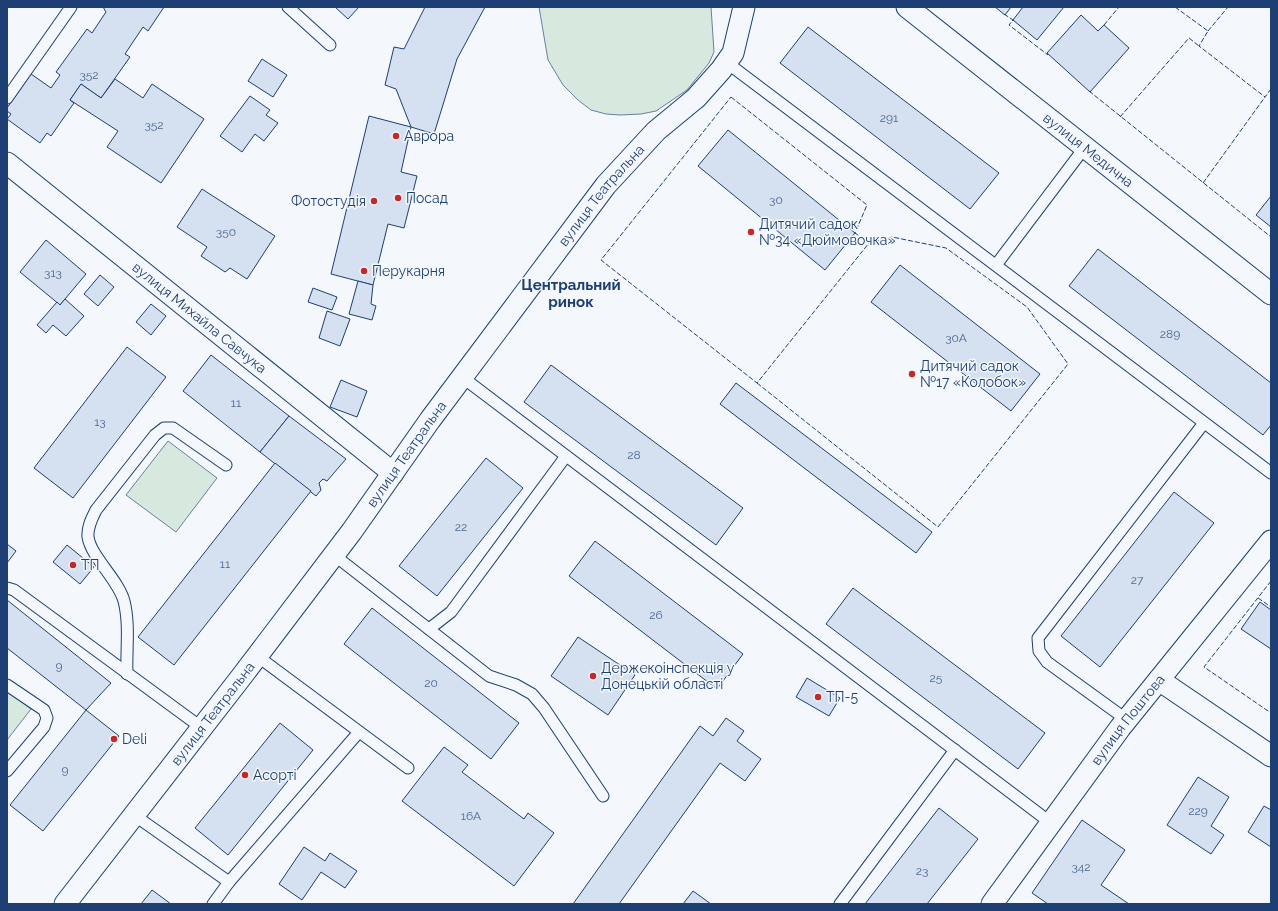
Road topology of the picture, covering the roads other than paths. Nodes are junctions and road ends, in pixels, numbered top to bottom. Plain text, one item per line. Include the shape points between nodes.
1 (71, 7) edge
2 (288, 7) edge
3 (744, 7) edge
4 (907, 7) edge
5 (330, 45) dead end
6 (726, 62) junction
7 (7, 98) edge
8 (1085, 147) junction
9 (7, 163) edge
10 (996, 265) junction
11 (1271, 294) edge
12 (462, 377) junction
13 (1204, 423) junction
14 (566, 456) junction
15 (226, 466) dead end
16 (393, 473) junction
17 (1271, 473) edge
18 (1271, 541) edge
19 (334, 555) junction
20 (7, 588) edge
21 (429, 629) junction
22 (257, 656) junction
23 (127, 674) junction
24 (1159, 680) junction
25 (7, 685) edge
26 (1127, 720) junction
27 (202, 728) junction
28 (359, 732) junction
29 (955, 750) junction
30 (1271, 756) edge
31 (408, 768) dead end
32 (7, 771) edge
33 (603, 796) dead end
34 (134, 815) junction
35 (1051, 823) junction
36 (229, 882) junction
37 (65, 904) edge
38 (213, 904) edge
39 (840, 904) edge
40 (992, 904) edge

1 - 7 lane
2 - 5 lane
3 - 6 street, вулиця Театральна via 732,53
4 - 8 street, вулиця Медична
6 - 10 lane
6 - 12 street, вулиця Театральна via 696,98 656,131 606,185
8 - 10 lane
8 - 11 street, вулиця Медична
9 - 16 street, вулиця Михайла Савчука
10 - 13 lane
12 - 14 lane
12 - 16 street, вулиця Театральна
13 - 17 lane
13 - 26 lane via 1038,638 1039,651 1047,662
14 - 21 lane via 451,612
14 - 29 lane
15 - 23 lane via 173,428 164,428 96,510 88,537 123,599 127,616
16 - 19 street, вулиця Театральна
18 - 24 street, вулиця Поштова
19 - 21 lane
19 - 22 street, вулиця Театральна
20 - 23 lane via 14,590
21 - 33 lane via 489,676 516,685 532,694
22 - 27 street, вулиця Театральна
22 - 28 lane
23 - 27 lane
24 - 26 street, вулиця Поштова
24 - 30 street
25 - 32 lane via 44,710 47,718 44,727
26 - 35 street, вулиця Поштова
27 - 34 street, вулиця Театральна
28 - 31 lane
28 - 36 lane
29 - 35 lane
29 - 39 lane
34 - 36 lane
34 - 37 street, вулиця Театральна
35 - 40 street, вулиця Поштова
36 - 38 lane

